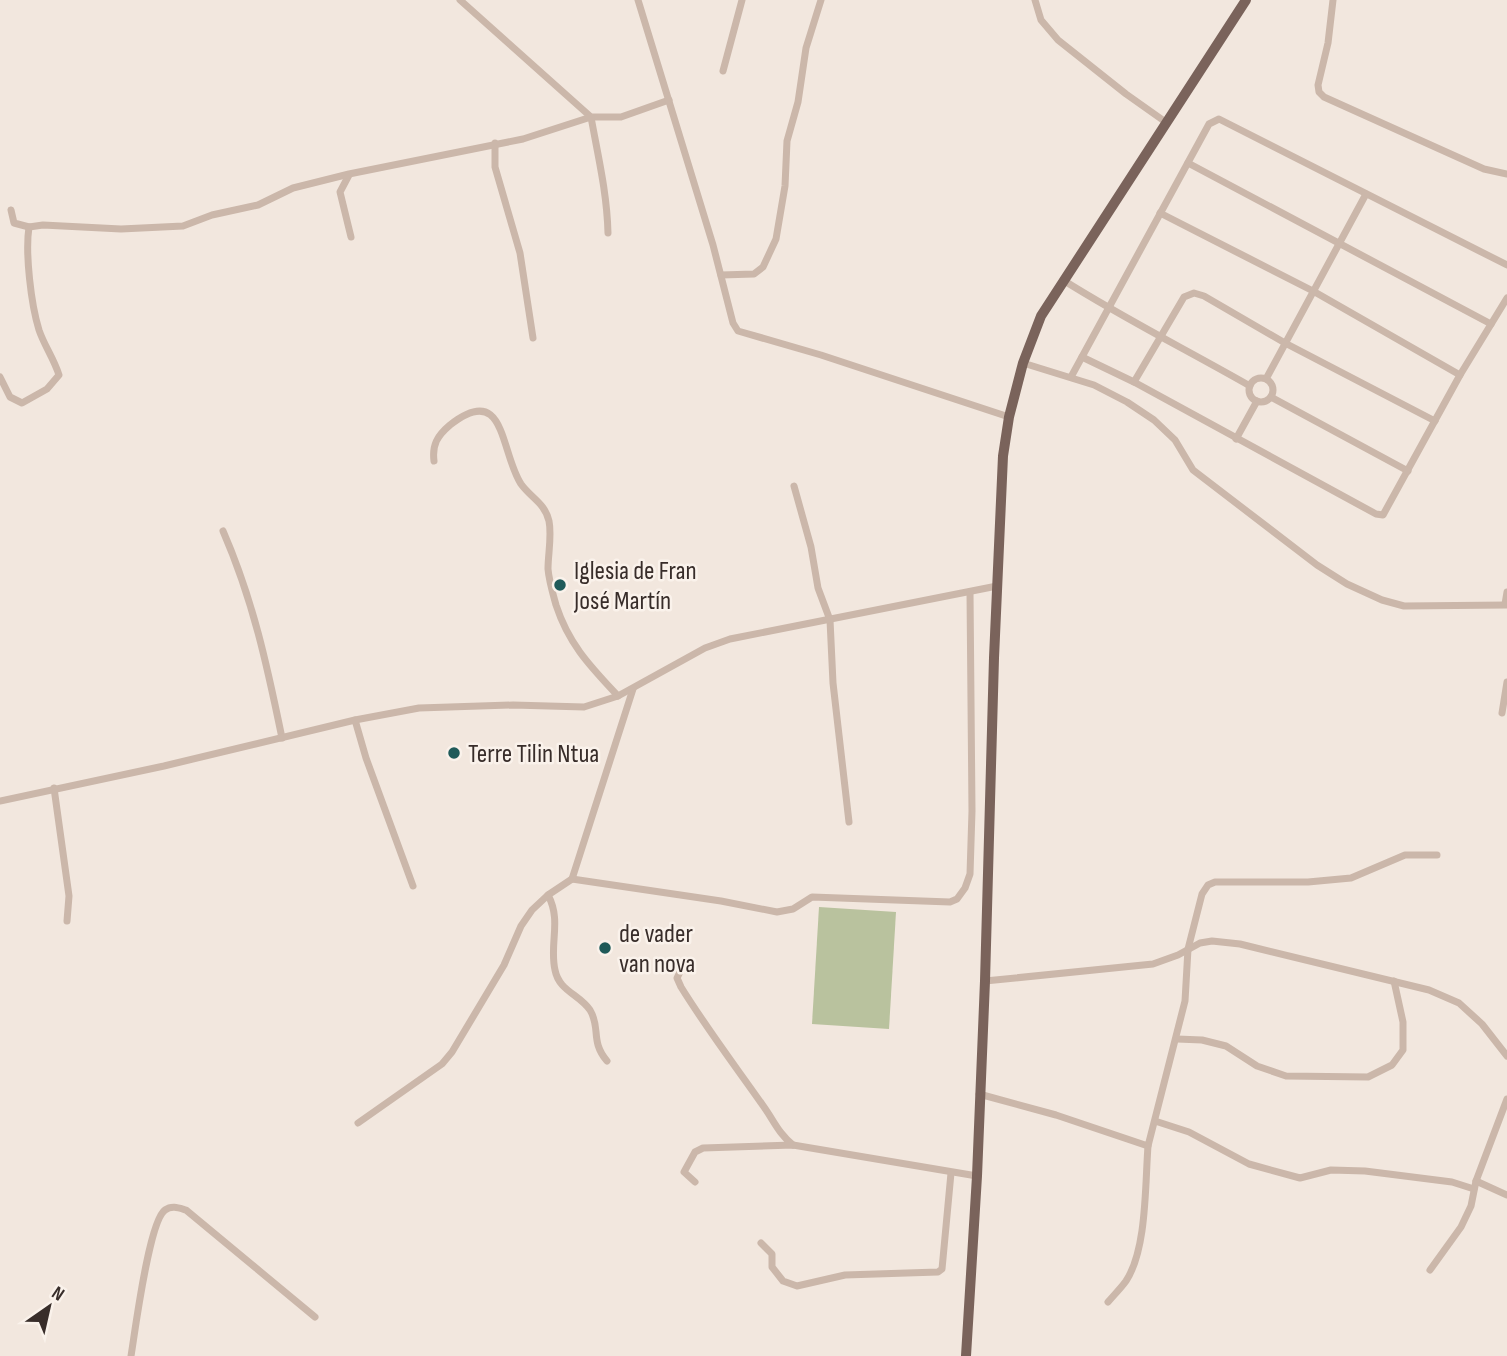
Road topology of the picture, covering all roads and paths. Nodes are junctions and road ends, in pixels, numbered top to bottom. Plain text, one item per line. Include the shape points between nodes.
1 (460, 0) edge
2 (638, 0) edge
3 (742, 0) edge
4 (821, 0) edge
5 (1035, 0) edge
6 (1246, 0) edge
7 (1333, 0) edge
8 (723, 71) dead end
9 (669, 100) junction
10 (591, 117) junction
11 (1167, 123) junction
12 (495, 144) junction
13 (1188, 163) junction
14 (1507, 173) edge
15 (349, 174) junction
16 (1366, 194) junction
17 (11, 210) dead end
18 (1160, 213) junction
19 (29, 227) junction
20 (608, 233) dead end
21 (351, 237) dead end
22 (1339, 243) junction
23 (1507, 265) edge
24 (721, 275) junction
25 (1063, 280) junction
26 (1313, 291) junction
27 (1507, 298) edge
28 (1108, 309) junction
29 (1491, 324) junction
30 (1162, 336) junction
31 (533, 338) dead end
32 (1285, 343) junction
33 (1082, 356) junction
34 (1023, 363) junction
35 (1460, 375) junction
36 (0, 377) edge
37 (1071, 377) junction
38 (1266, 379) junction
39 (1134, 382) junction
40 (1250, 386) junction
41 (1271, 397) junction
42 (1257, 401) junction
43 (1009, 416) junction
44 (1435, 421) junction
45 (1236, 439) junction
46 (434, 461) dead end
47 (1408, 471) junction
48 (794, 486) dead end
49 (223, 531) dead end
50 (997, 586) junction
51 (970, 592) junction
52 (1507, 592) edge
53 (1506, 605) edge
54 (830, 620) junction
55 (1507, 682) edge
56 (633, 689) junction
57 (618, 696) junction
58 (1502, 713) dead end
59 (355, 720) junction
60 (282, 738) junction
61 (54, 788) junction
62 (0, 801) edge
63 (849, 822) dead end
64 (1437, 855) dead end
65 (572, 880) junction
66 (413, 886) dead end
67 (548, 895) junction
68 (67, 920) dead end
69 (1188, 949) junction
70 (683, 966) dead end
71 (985, 981) junction
72 (1394, 981) junction
73 (1177, 1039) junction
74 (1507, 1056) edge
75 (607, 1061) dead end
76 (979, 1094) junction
77 (1507, 1099) edge
78 (1155, 1121) junction
79 (358, 1123) dead end
80 (793, 1145) junction
81 (1148, 1146) junction
82 (951, 1173) junction
83 (977, 1176) junction
84 (695, 1182) dead end
85 (1475, 1185) junction
86 (1507, 1195) edge
87 (761, 1243) dead end
88 (1430, 1270) dead end
89 (1108, 1302) dead end
90 (315, 1317) dead end
91 (131, 1356) edge
92 (965, 1356) edge

1 - 10 street
2 - 9 street
3 - 8 street
4 - 24 street via 787,141 776,239 763,267 754,274
5 - 11 street via 1041,20 1058,40
6 - 11 main road
7 - 14 street via 1318,85 1324,97 1483,169
9 - 10 street via 621,117
9 - 24 street
10 - 12 street
10 - 20 street via 606,192
11 - 25 main road
12 - 15 street
12 - 31 street via 495,167 519,247
13 - 16 street via 1209,124 1219,119
13 - 18 street
13 - 22 street
15 - 19 street via 183,226
15 - 21 street via 340,192
16 - 22 street
16 - 23 street
17 - 19 street via 14,223
18 - 26 street
18 - 28 street
19 - 36 street via 37,319 59,375 47,389 22,403 10,397
22 - 26 street
22 - 29 street
24 - 43 street via 738,331
25 - 28 street
25 - 34 main road via 1041,316
26 - 32 street
26 - 35 street
27 - 29 street
28 - 30 street
28 - 33 street
29 - 35 street
30 - 32 street via 1184,297 1194,293
30 - 39 street
30 - 40 street
32 - 38 street
32 - 44 street
33 - 37 street
33 - 39 street
34 - 37 street
34 - 43 main road
35 - 44 street
37 - 53 street via 1154,419 1175,440 1194,470 1347,584 1404,606
38 - 40 street
38 - 41 street via 1273,387
39 - 45 street
40 - 42 street
41 - 42 street
41 - 47 street
42 - 45 street
43 - 50 main road
44 - 47 street
45 - 47 street via 1377,514 1386,511
46 - 57 street via 432,448 447,428 472,413 492,414 522,486 546,513 548,573 571,642
48 - 54 street
49 - 60 street via 246,587
50 - 51 street
50 - 71 main road
51 - 54 street
51 - 65 street via 970,874 957,899 812,897 793,909 777,912
52 - 53 street
54 - 56 street via 730,639
54 - 63 street
55 - 58 street
56 - 57 street
56 - 65 street
57 - 59 street via 584,707 419,708
59 - 60 street
59 - 66 street
60 - 61 street
61 - 62 street
61 - 68 street via 69,896
64 - 69 street via 1405,855 1351,878 1215,882 1202,894
65 - 67 street
67 - 75 street via 554,907 557,978 590,1010 597,1045
67 - 79 street via 521,926 503,965 442,1064
69 - 71 street via 1153,964
69 - 72 street via 1200,943 1240,944
69 - 73 street
70 - 80 street via 677,978 681,987 781,1136
71 - 76 main road
72 - 73 street via 1403,1022 1403,1050 1392,1065 1368,1077 1286,1076 1257,1066 1226,1046
72 - 74 street via 1429,989 1459,1003
73 - 78 street
76 - 81 street
76 - 83 main road
77 - 85 street
78 - 81 street
78 - 85 street via 1189,1132 1249,1164 1300,1178 1331,1170 1366,1171
80 - 82 street
80 - 84 street via 703,1147 684,1172
81 - 89 street via 1147,1189 1135,1263
82 - 83 street
82 - 87 street via 942,1269 938,1272 845,1275 797,1286 783,1281 772,1267 772,1254
83 - 92 main road
85 - 86 street
85 - 88 street via 1461,1227
90 - 91 street via 186,1210 175,1207 159,1218 150,1248

